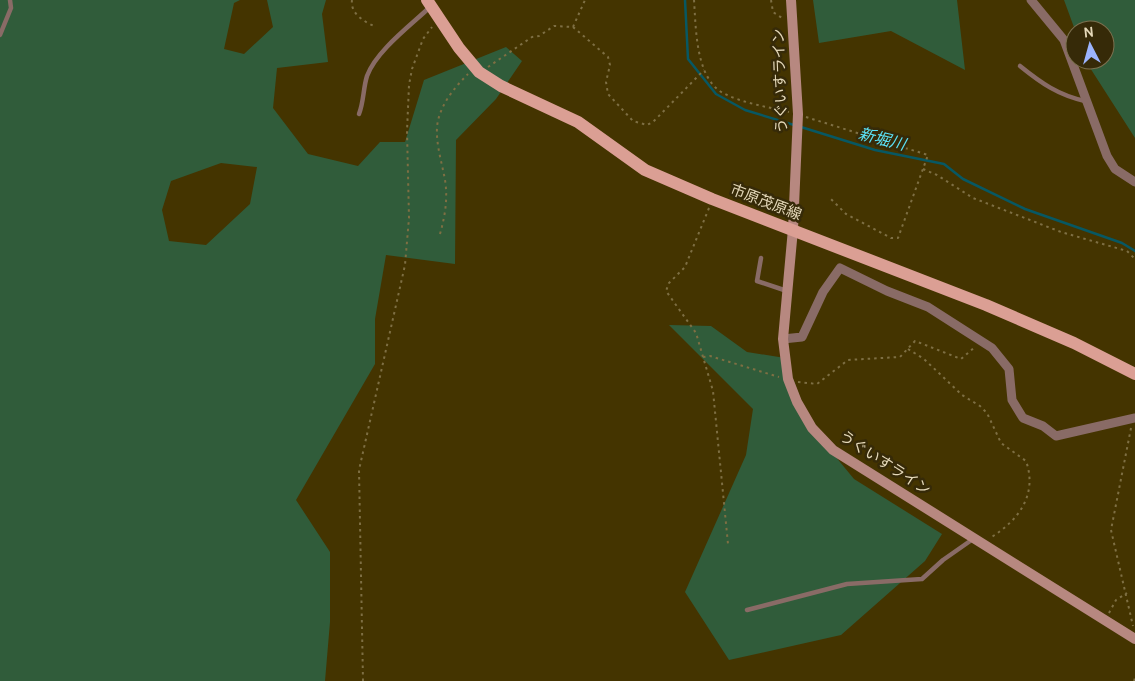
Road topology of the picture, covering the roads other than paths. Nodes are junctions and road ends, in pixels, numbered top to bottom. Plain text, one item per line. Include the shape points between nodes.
1 (10, 0) edge
2 (791, 0) edge
3 (1031, 0) edge
4 (429, 3) edge
5 (0, 35) edge
6 (1020, 66) dead end
7 (1087, 101) junction
8 (359, 114) dead end
9 (1135, 182) edge
10 (793, 229) junction
11 (761, 258) dead end
12 (787, 291) junction
13 (783, 339) junction
14 (1135, 374) edge
15 (1134, 418) edge
16 (978, 541) junction
17 (747, 610) dead end
18 (1135, 639) edge

1 - 5 lane
2 - 10 street, うぐいすライン via 798,114
3 - 7 street via 1064,40
4 - 8 lane via 375,60 367,77
4 - 10 main road, 市原茂原線 via 477,69 501,86 578,122 645,170
6 - 7 lane via 1047,87
7 - 9 street via 1111,163
10 - 12 street, うぐいすライン
10 - 14 main road, 市原茂原線 via 986,305
11 - 12 lane via 757,281
12 - 13 street, うぐいすライン
13 - 15 street via 802,337 823,292 840,268 928,306 984,342 1009,369 1012,400 1023,418 1043,426 1056,436
13 - 16 street, うぐいすライン via 788,379 797,402 812,428 833,450
16 - 17 lane via 942,560 922,579 847,584
16 - 18 street, うぐいすライン

